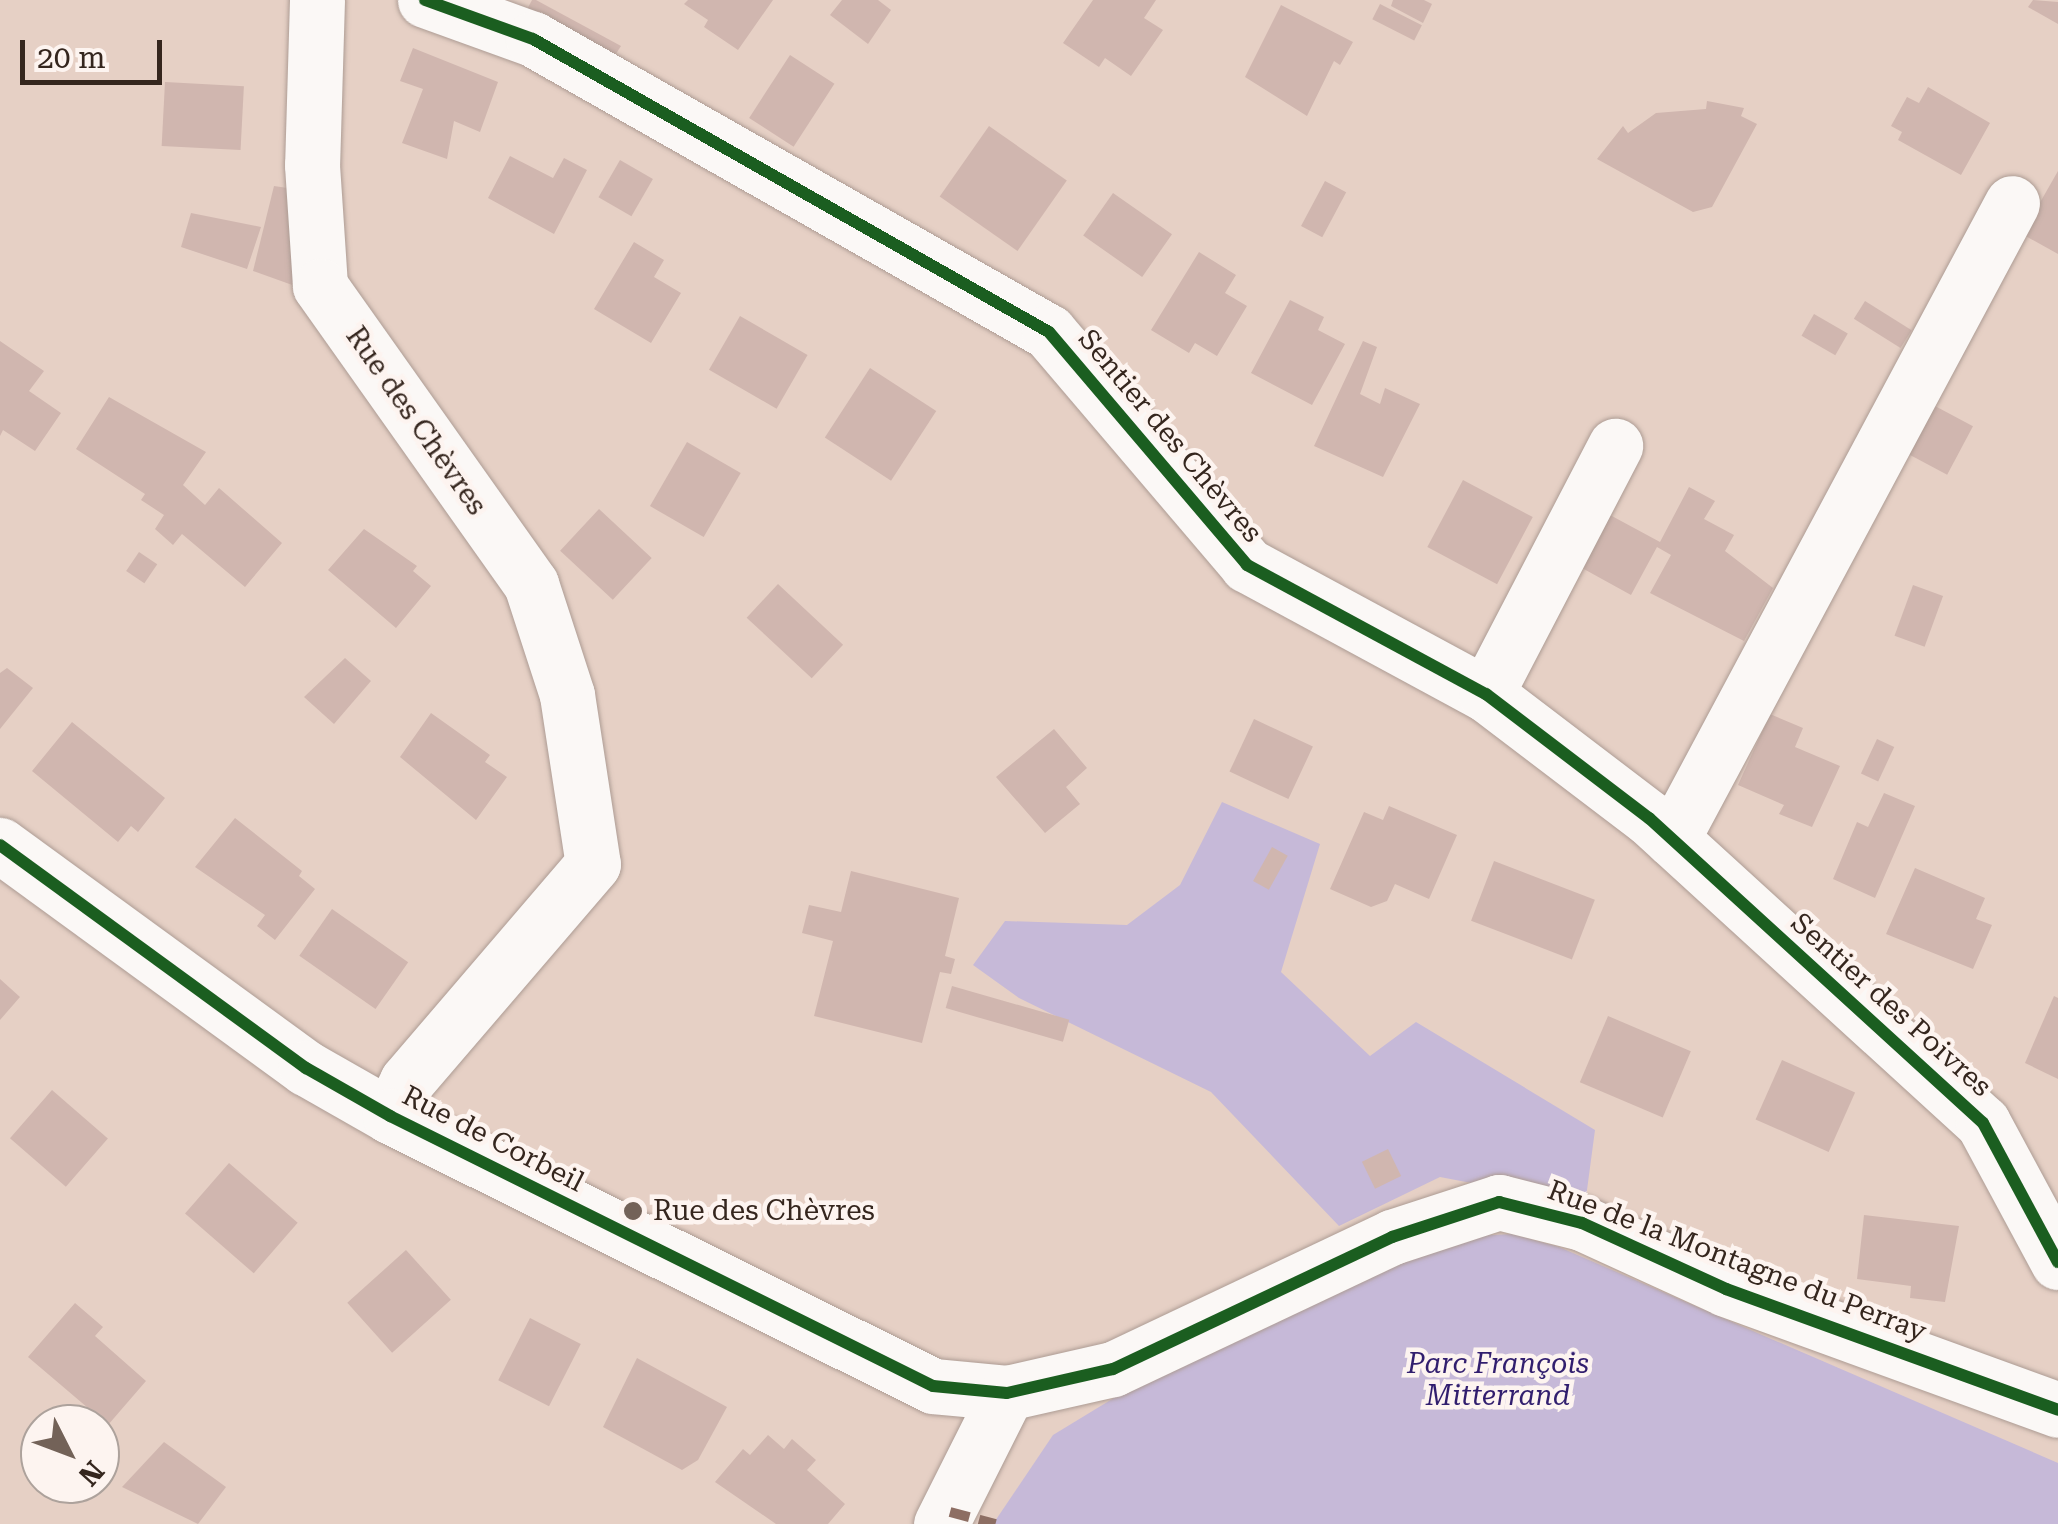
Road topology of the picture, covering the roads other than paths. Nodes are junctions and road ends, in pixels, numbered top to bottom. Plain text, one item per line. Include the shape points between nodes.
1 (317, 0) edge
2 (425, 0) edge
3 (2012, 203) dead end
4 (1615, 446) dead end
5 (1486, 694) junction
6 (1660, 828) junction
7 (0, 845) edge
8 (390, 1116) junction
9 (2058, 1262) edge
10 (1008, 1393) junction
11 (2058, 1410) edge
12 (941, 1524) edge

1 - 8 street, Rue des Chèvres via 312,166 320,286 531,584 568,695 593,864 407,1082
2 - 5 street, Sentier des Chèvres via 533,39 1049,332 1247,565
3 - 6 street
4 - 5 street
5 - 6 street, Sentier des Chèvres
6 - 9 street, Sentier des Poivres via 1983,1123
7 - 8 street, Rue de Corbeil via 306,1068
8 - 10 street, Rue de Corbeil via 933,1386
10 - 11 street, Rue de la Montagne du Perray via 1113,1369 1392,1238 1500,1202 1582,1223 1726,1289
10 - 12 street

